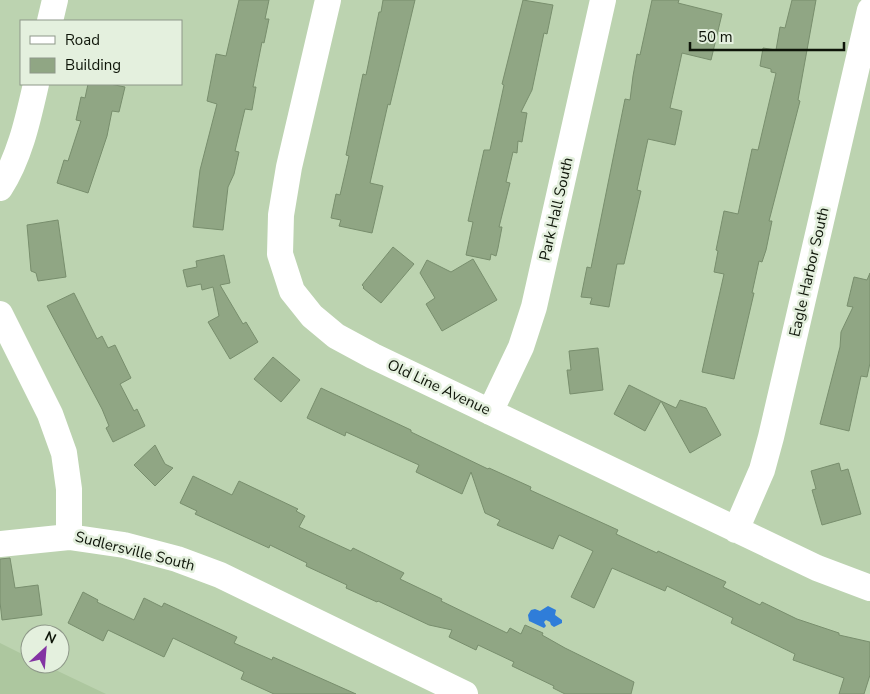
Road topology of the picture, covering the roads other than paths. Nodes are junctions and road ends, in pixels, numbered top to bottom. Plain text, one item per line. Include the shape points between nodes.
1 (55, 0) edge
2 (328, 0) edge
3 (603, 0) edge
4 (870, 10) edge
5 (50, 20) edge
6 (36, 85) edge
7 (0, 188) edge
8 (0, 314) edge
9 (490, 412) junction
10 (736, 530) junction
11 (70, 537) junction
12 (0, 544) edge
13 (870, 588) edge
14 (465, 694) edge

1 - 5 street
2 - 9 street, Old Line Avenue via 280,214 280,254 292,291 312,316 336,336
3 - 9 street, Park Hall South via 534,307 521,347
4 - 10 street, Eagle Harbor South via 771,437 762,470
6 - 7 street via 25,132
8 - 11 street, Sudlersville South via 50,414 64,453 70,489
9 - 10 street, Old Line Avenue
10 - 13 street, Old Line Avenue
11 - 12 street
11 - 14 street, Sudlersville South via 133,547 220,575

